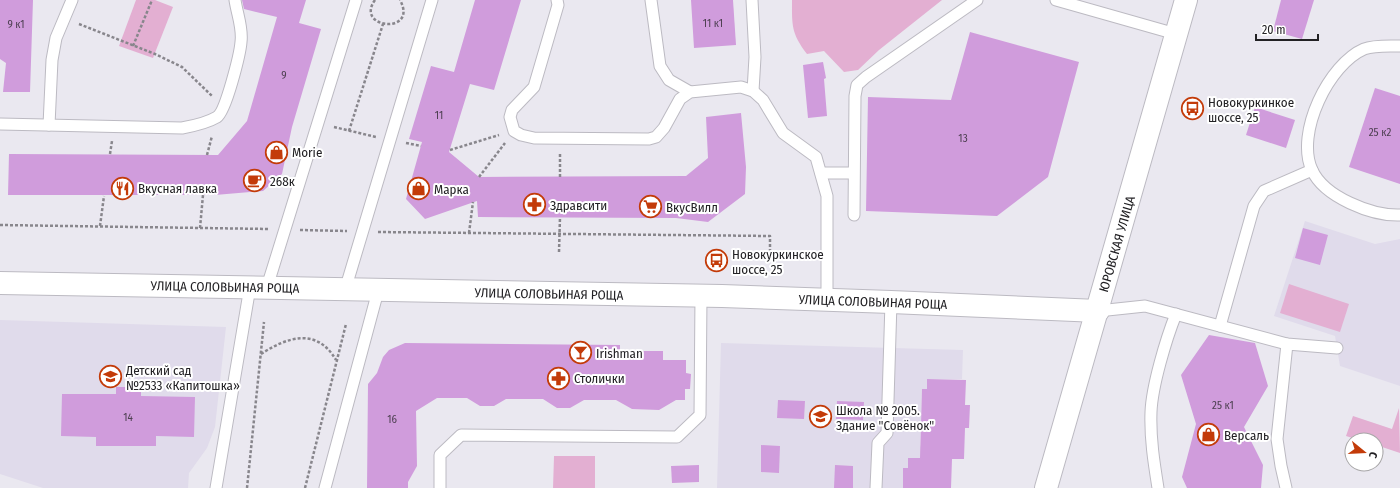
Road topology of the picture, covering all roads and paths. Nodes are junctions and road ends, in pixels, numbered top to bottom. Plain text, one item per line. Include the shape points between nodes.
1 (72, 0) edge
2 (152, 0) edge
3 (235, 0) edge
4 (356, 0) edge
5 (376, 0) edge
6 (400, 0) edge
7 (432, 0) edge
8 (557, 0) edge
9 (651, 0) edge
10 (752, 0) edge
11 (977, 0) edge
12 (1056, 0) edge
13 (1186, 0) edge
14 (64, 17) junction
15 (383, 24) junction
16 (1176, 34) junction
17 (133, 46) junction
18 (1400, 46) edge
19 (753, 91) junction
20 (690, 92) junction
21 (223, 108) junction
22 (317, 123) junction
23 (0, 124) edge
24 (49, 125) junction
25 (349, 130) junction
26 (514, 131) junction
27 (561, 138) junction
28 (390, 140) junction
29 (450, 150) dead end
30 (1312, 170) junction
31 (820, 173) junction
32 (853, 173) junction
33 (479, 176) dead end
34 (560, 177) dead end
35 (203, 195) dead end
36 (104, 196) dead end
37 (473, 202) dead end
38 (854, 215) dead end
39 (1400, 215) edge
40 (560, 217) dead end
41 (0, 225) edge
42 (100, 226) junction
43 (200, 228) junction
44 (285, 229) junction
45 (362, 232) junction
46 (469, 233) junction
47 (559, 234) junction
48 (559, 252) dead end
49 (770, 259) dead end
50 (0, 283) edge
51 (259, 287) junction
52 (345, 290) junction
53 (378, 291) junction
54 (701, 296) junction
55 (827, 300) junction
56 (890, 302) junction
57 (1098, 311) junction
58 (1176, 314) junction
59 (264, 322) dead end
60 (346, 324) dead end
61 (1220, 326) junction
62 (1287, 344) junction
63 (1337, 348) dead end
64 (261, 355) junction
65 (336, 360) junction
66 (216, 488) edge
67 (247, 488) edge
68 (306, 488) edge
69 (325, 488) edge
70 (440, 488) edge
71 (876, 488) edge
72 (1046, 488) edge
73 (1158, 488) edge
74 (1286, 488) edge

1 - 14 lane
2 - 17 path
3 - 21 lane via 241,25 241,42
4 - 22 lane
5 - 15 path via 372,8 373,13
6 - 15 path via 404,10 400,19 392,25
7 - 28 lane
8 - 26 lane via 558,5 534,87 512,110 511,123
9 - 20 lane via 660,66 669,80
10 - 19 lane via 755,57
11 - 32 lane via 857,85
12 - 16 lane
13 - 16 street, ЮРОВСКАЯ УЛИЦА
14 - 17 path
14 - 24 lane via 56,38 52,60
15 - 25 path
16 - 57 street, ЮРОВСКАЯ УЛИЦА
17 - 21 path via 182,67
18 - 30 lane via 1364,49 1346,62 1327,83 1309,131 1307,153
19 - 20 lane via 741,87
19 - 31 lane via 763,100 783,133 816,157
20 - 27 lane via 680,99 656,137
21 - 24 lane via 218,117 182,128
22 - 25 path
22 - 44 lane
23 - 24 lane
25 - 28 path
26 - 27 lane via 534,138
26 - 29 path
26 - 33 path
27 - 34 path
28 - 45 lane
30 - 39 lane via 1326,188 1342,199 1366,210
30 - 61 lane via 1264,191 1254,206
31 - 32 lane
31 - 55 lane via 827,196
32 - 38 lane
35 - 43 path
36 - 42 path
37 - 46 path
40 - 47 path
41 - 42 path
42 - 43 path
43 - 44 path
44 - 45 path
44 - 51 lane
45 - 46 path
45 - 52 lane
46 - 47 path
47 - 48 path
47 - 49 path via 770,236
50 - 51 street, УЛИЦА СОЛОВЬИНАЯ РОЩА
51 - 52 street, УЛИЦА СОЛОВЬИНАЯ РОЩА
51 - 66 lane
52 - 53 street, УЛИЦА СОЛОВЬИНАЯ РОЩА
53 - 54 street, УЛИЦА СОЛОВЬИНАЯ РОЩА
53 - 69 lane
54 - 55 street, УЛИЦА СОЛОВЬИНАЯ РОЩА
54 - 70 lane via 700,415 677,437 461,434 440,454
55 - 56 street, УЛИЦА СОЛОВЬИНАЯ РОЩА
56 - 57 street, УЛИЦА СОЛОВЬИНАЯ РОЩА
56 - 71 lane via 888,433 878,443
57 - 58 lane via 1145,306
57 - 72 street, ЮРОВСКАЯ УЛИЦА
58 - 61 lane
58 - 73 lane via 1167,340 1151,410 1152,450
59 - 64 path
60 - 65 path
61 - 62 lane
62 - 63 lane
62 - 74 lane via 1277,439
64 - 65 path via 276,344 295,338 309,338 323,344
64 - 67 path
65 - 68 path

